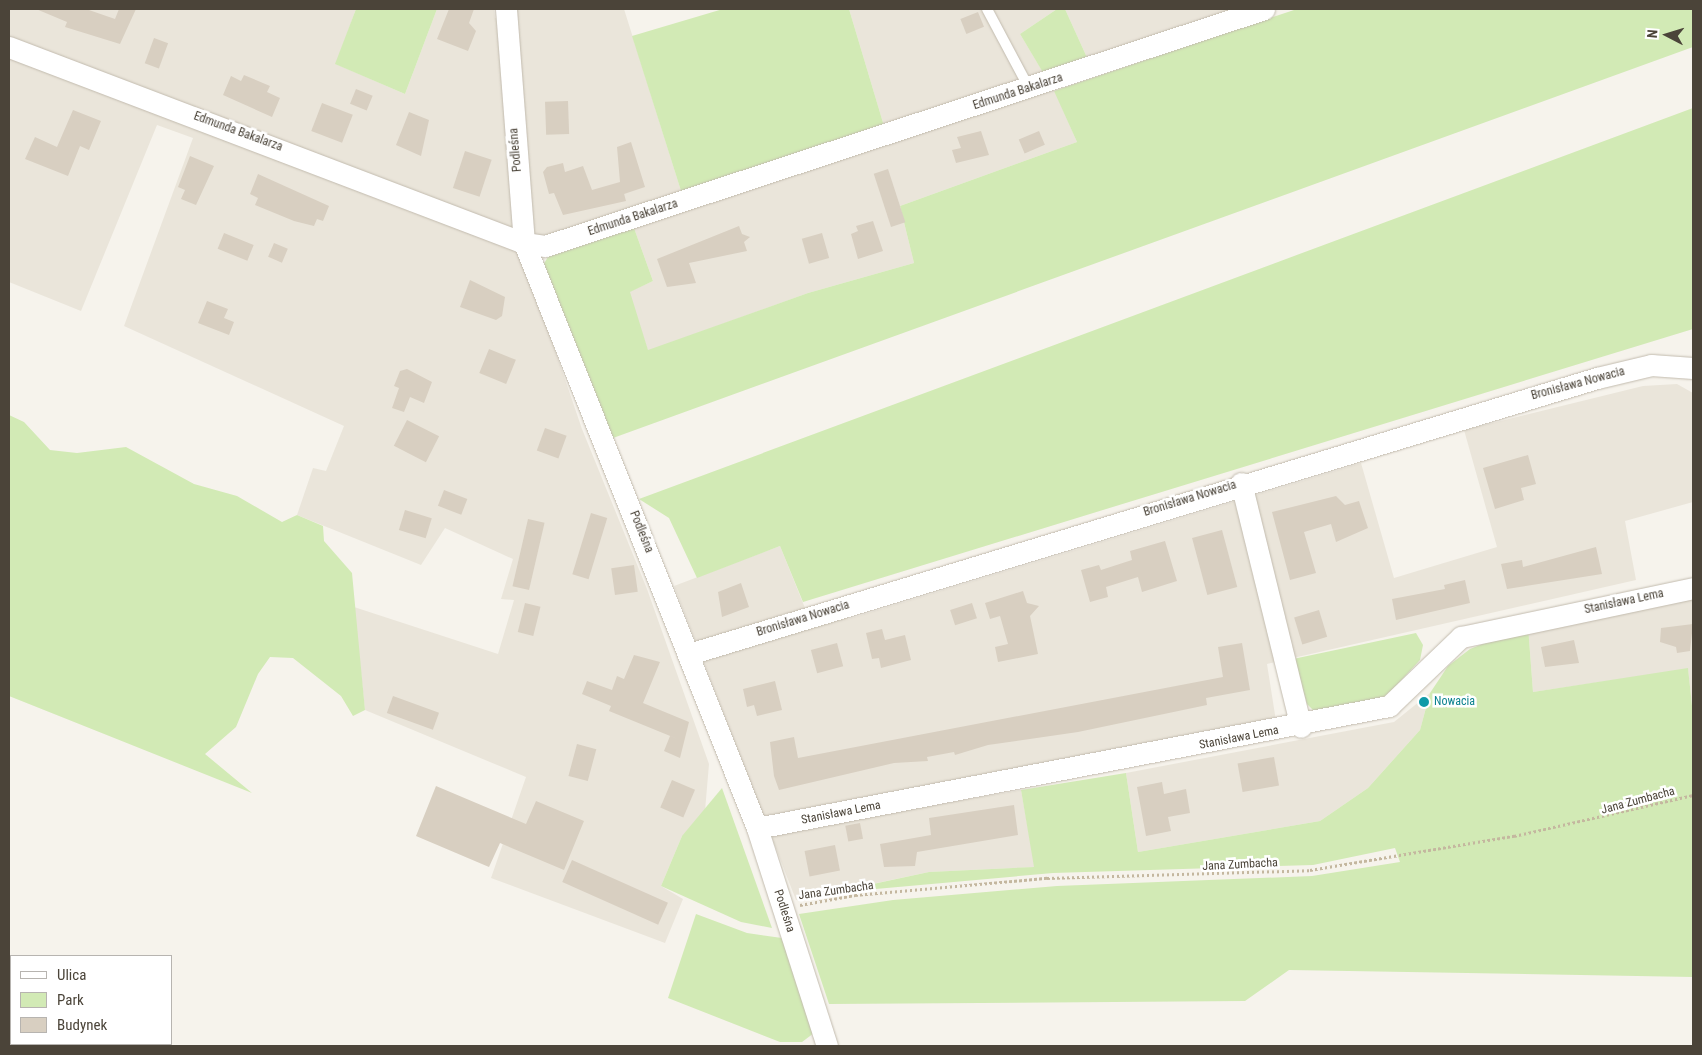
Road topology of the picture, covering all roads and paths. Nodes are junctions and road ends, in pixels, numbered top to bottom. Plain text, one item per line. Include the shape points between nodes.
1 (506, 9) edge
2 (988, 9) edge
3 (1264, 9) edge
4 (9, 47) edge
5 (1029, 88) junction
6 (524, 243) junction
7 (1693, 368) edge
8 (1241, 483) junction
9 (1693, 588) edge
10 (690, 654) junction
11 (1301, 727) junction
12 (1693, 796) edge
13 (757, 828) junction
14 (783, 908) junction
15 (827, 1046) edge

1 - 6 street, Podleśna
2 - 5 lane
3 - 5 street, Edmunda Bakalarza
4 - 6 street, Edmunda Bakalarza
5 - 6 street, Edmunda Bakalarza via 545,246
6 - 10 street, Podleśna
7 - 8 street, Bronisława Nowacia via 1651,365 1597,378
8 - 10 street, Bronisława Nowacia
8 - 11 street
9 - 11 street, Stanisława Lema via 1461,637 1389,706
10 - 13 street, Podleśna
11 - 13 street, Stanisława Lema
12 - 14 path, Jana Zumbacha via 1514,836 1310,870 1047,878 855,895
13 - 14 street, Podleśna
14 - 15 street, Podleśna

